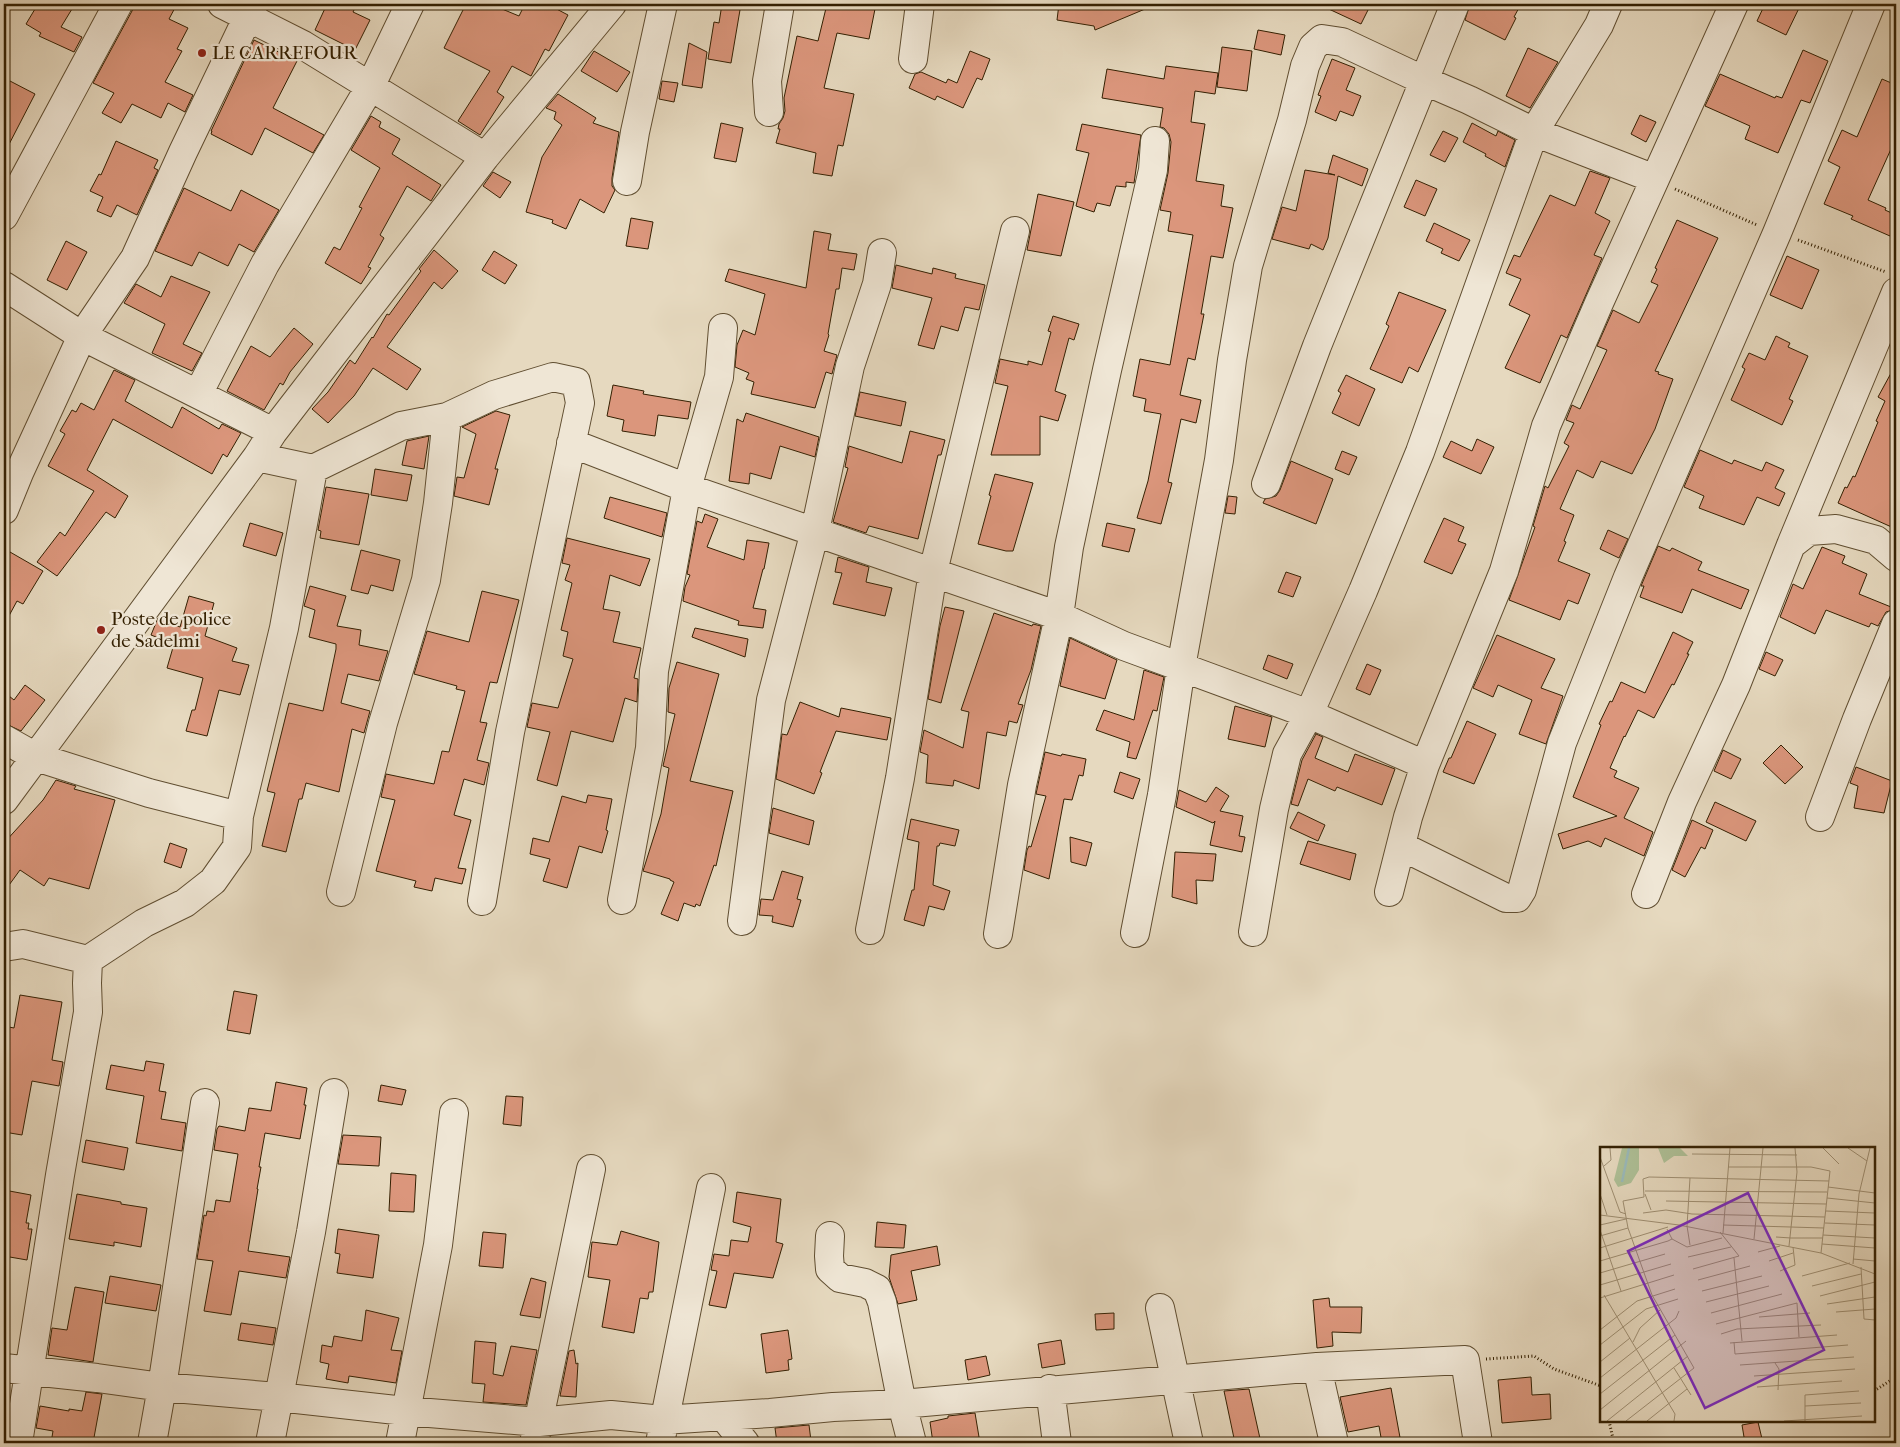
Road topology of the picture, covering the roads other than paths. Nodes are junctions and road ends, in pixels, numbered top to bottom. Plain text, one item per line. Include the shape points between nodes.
1 (118, 4) edge
2 (222, 4) edge
3 (410, 4) edge
4 (612, 4) edge
5 (663, 4) edge
6 (780, 4) edge
7 (920, 4) edge
8 (1455, 4) edge
9 (1608, 4) edge
10 (1734, 4) edge
11 (1871, 4) edge
12 (251, 10) edge
13 (913, 59) dead end
14 (1425, 81) junction
15 (370, 86) junction
16 (769, 112) dead end
17 (1534, 132) junction
18 (1155, 141) dead end
19 (485, 157) junction
20 (1655, 179) junction
21 (627, 181) dead end
22 (4, 216) edge
23 (1015, 231) dead end
24 (882, 253) dead end
25 (4, 286) edge
26 (1896, 292) edge
27 (723, 328) dead end
28 (82, 336) junction
29 (198, 394) junction
30 (446, 417) junction
31 (273, 432) junction
32 (571, 443) junction
33 (256, 457) junction
34 (313, 469) junction
35 (1266, 484) dead end
36 (687, 488) junction
37 (4, 510) edge
38 (816, 531) junction
39 (1791, 545) junction
40 (1896, 557) edge
41 (934, 572) junction
42 (1059, 616) junction
43 (1896, 624) edge
44 (1181, 667) junction
45 (1308, 714) junction
46 (4, 739) edge
47 (36, 757) junction
48 (1425, 765) junction
49 (4, 800) edge
50 (239, 816) junction
51 (1820, 816) dead end
52 (1401, 846) junction
53 (341, 892) dead end
54 (1389, 892) dead end
55 (1646, 894) dead end
56 (622, 900) dead end
57 (482, 901) dead end
58 (742, 921) dead end
59 (870, 930) dead end
60 (1253, 932) dead end
61 (1135, 933) dead end
62 (998, 934) dead end
63 (4, 947) edge
64 (88, 960) junction
65 (334, 1094) dead end
66 (205, 1103) dead end
67 (454, 1113) dead end
68 (591, 1169) dead end
69 (711, 1188) dead end
70 (830, 1236) dead end
71 (1160, 1308) dead end
72 (1317, 1367) junction
73 (17, 1369) edge
74 (1174, 1379) junction
75 (162, 1387) junction
76 (1050, 1390) junction
77 (278, 1397) junction
78 (902, 1404) junction
79 (405, 1411) junction
80 (724, 1416) junction
81 (662, 1432) edge
82 (536, 1433) edge
83 (18, 1443) edge
84 (152, 1443) edge
85 (270, 1443) edge
86 (400, 1443) edge
87 (745, 1443) edge
88 (912, 1443) edge
89 (1057, 1443) edge
90 (1189, 1443) edge
91 (1334, 1443) edge
92 (1478, 1443) edge

1 - 22 street
2 - 12 street
3 - 15 street
4 - 19 street
5 - 21 street
6 - 16 street via 767,81
7 - 13 street
8 - 14 street
9 - 17 street via 1599,25
10 - 20 street
11 - 52 street via 1777,233 1628,577 1565,734 1522,890 1517,898 1506,898
12 - 15 street
12 - 28 street via 135,258
14 - 17 street
14 - 35 street via 1367,218
14 - 44 street via 1342,42 1322,39 1313,47 1305,66 1248,266 1219,460
15 - 19 street
15 - 29 street via 265,264
17 - 20 street
17 - 45 street via 1420,452
18 - 42 street via 1153,170 1073,528
19 - 31 street
20 - 48 street via 1546,426 1504,571
23 - 41 street
24 - 38 street via 877,284 850,366
25 - 28 street
26 - 39 street
27 - 36 street via 719,377
28 - 29 street
28 - 37 street
29 - 31 street
30 - 32 street via 494,395 553,377 576,382 580,403
30 - 34 street via 401,426
30 - 53 street via 438,503 426,580 383,723
31 - 33 street
32 - 36 street
32 - 57 street via 510,732
33 - 34 street
33 - 47 street
34 - 50 street via 284,628
36 - 38 street
36 - 56 street via 654,671 650,748
38 - 41 street
38 - 58 street via 771,700
39 - 40 street via 1809,531 1836,529 1876,540
39 - 55 street via 1736,684 1682,802
41 - 42 street
41 - 59 street via 900,778
42 - 44 street via 1124,646
42 - 62 street via 1022,786
43 - 51 street
44 - 45 street
44 - 61 street via 1162,795
45 - 48 street
45 - 60 street via 1287,754
46 - 47 street
47 - 49 street
47 - 50 street via 149,793
48 - 52 street
50 - 64 street via 237,847 213,881 185,903 144,922
52 - 54 street
63 - 64 street via 23,944
64 - 73 street via 88,1012 60,1175
65 - 77 street
66 - 75 street
67 - 79 street via 438,1245
68 - 82 street
69 - 81 street
70 - 78 street via 830,1268 840,1278 877,1289
71 - 74 street
72 - 74 street
72 - 91 street
72 - 92 street via 1465,1360
73 - 75 street
73 - 83 street
74 - 76 street
74 - 90 street
75 - 77 street
75 - 84 street
76 - 78 street
76 - 89 street
77 - 79 street
77 - 85 street
78 - 80 street
78 - 88 street
79 - 82 street
79 - 86 street
80 - 81 street
80 - 87 street
81 - 82 street via 611,1415

